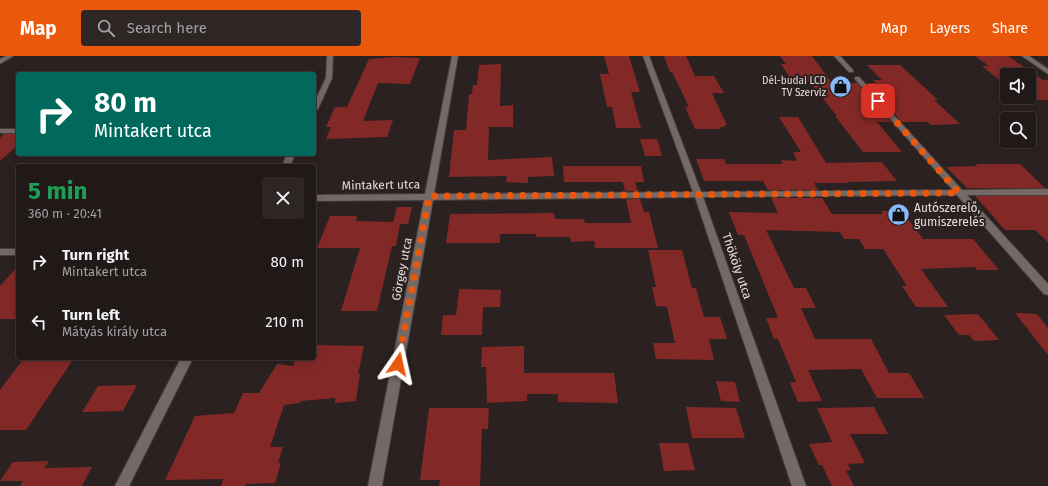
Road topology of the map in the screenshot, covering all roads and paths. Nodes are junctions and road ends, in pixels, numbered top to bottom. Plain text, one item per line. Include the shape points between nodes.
1 (10, 56) edge
2 (330, 56) edge
3 (455, 56) edge
4 (646, 56) edge
5 (837, 56) edge
6 (1026, 56) edge
7 (0, 62) edge
8 (850, 70) dead end
9 (1048, 72) edge
10 (857, 78) dead end
11 (316, 105) edge
12 (0, 131) edge
13 (16, 131) edge
14 (1048, 192) edge
15 (959, 193) junction
16 (698, 195) junction
17 (429, 196) junction
18 (316, 198) edge
19 (0, 252) edge
20 (16, 252) edge
21 (1048, 291) edge
22 (186, 360) edge
23 (122, 486) edge
24 (375, 486) edge
25 (799, 486) edge

1 - 7 street
2 - 11 street via 332,72
3 - 17 street, Görgey utca
4 - 16 street, Thököly utca
5 - 8 street
6 - 9 street
10 - 15 street
12 - 13 street
14 - 15 street, Mintakert utca
15 - 16 street, Mintakert utca
15 - 21 street
16 - 17 street, Mintakert utca
16 - 25 street, Thököly utca
17 - 18 street, Mintakert utca
17 - 24 street, Görgey utca
19 - 20 street
22 - 23 street

